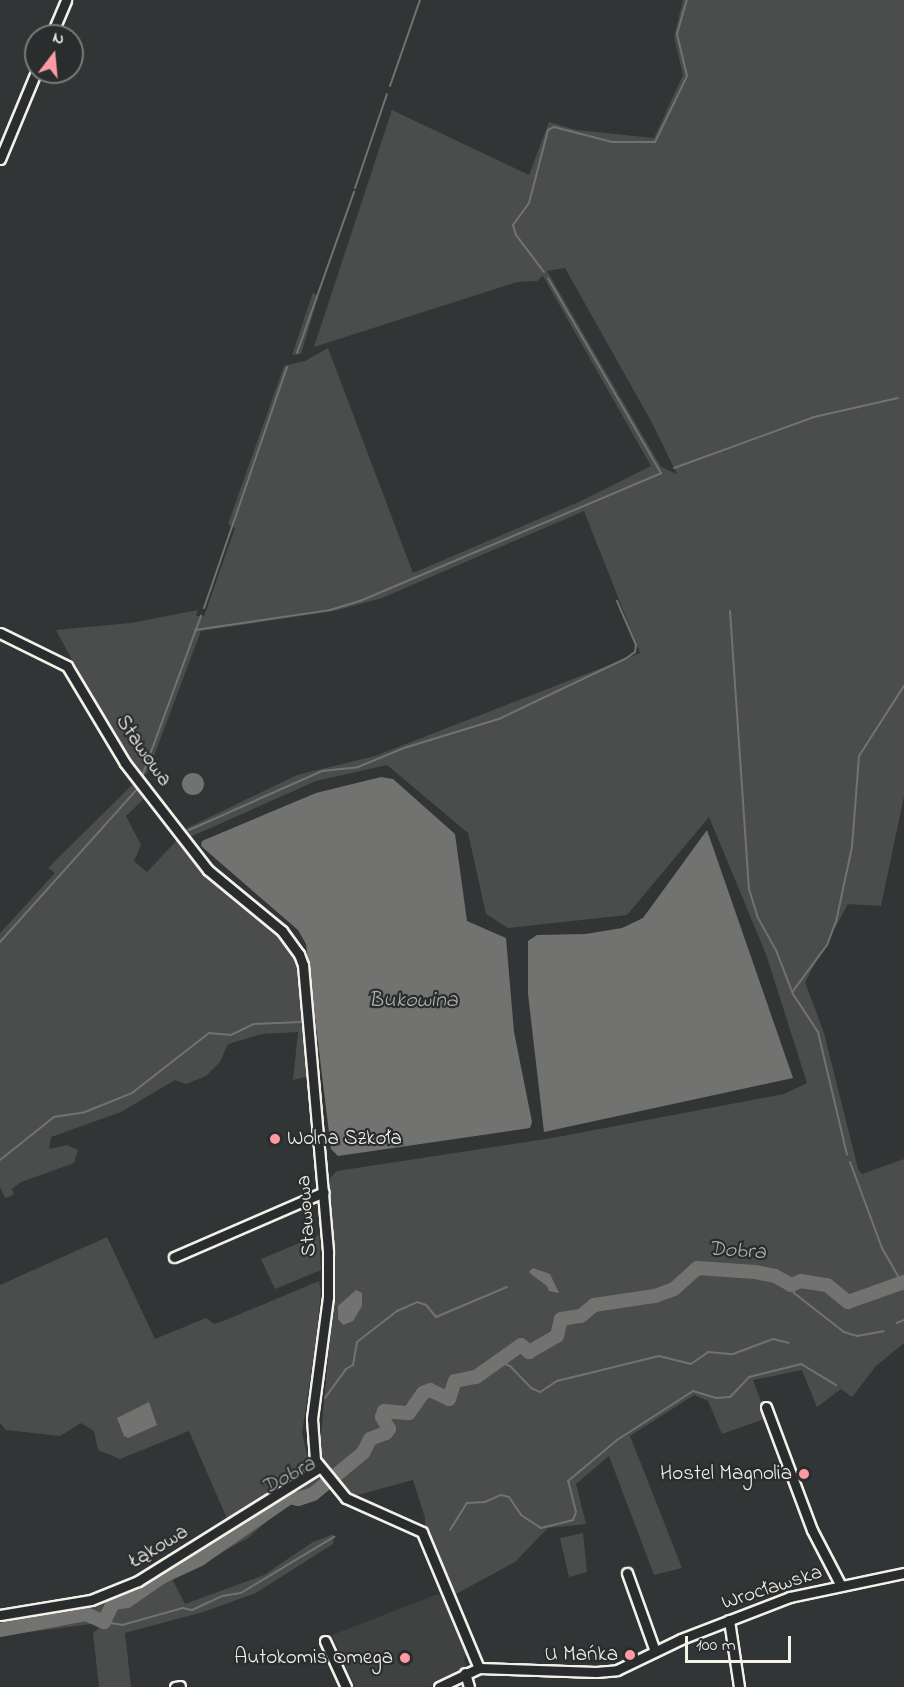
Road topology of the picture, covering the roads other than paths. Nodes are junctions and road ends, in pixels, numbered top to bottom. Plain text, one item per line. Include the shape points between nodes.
1 (66, 0) edge
2 (56, 24) edge
3 (31, 84) edge
4 (0, 159) edge
5 (0, 633) edge
6 (324, 1192) junction
7 (174, 1257) dead end
8 (766, 1407) dead end
9 (322, 1472) junction
10 (627, 1573) dead end
11 (904, 1573) edge
12 (841, 1586) junction
13 (0, 1615) edge
14 (729, 1620) junction
15 (325, 1641) dead end
16 (655, 1651) junction
17 (478, 1668) junction
18 (465, 1673) junction
19 (346, 1687) edge
20 (439, 1687) edge
21 (469, 1687) edge
22 (739, 1687) edge

1 - 2 street
3 - 4 street
5 - 6 street, Stawowa via 67,666 125,763 208,870 282,931 299,954
6 - 7 street
6 - 9 street, Stawowa via 328,1297 312,1419
8 - 12 street via 812,1530
9 - 13 street, Łąkowa via 138,1581 91,1600
9 - 17 street, Stawowa via 346,1498 422,1532
10 - 16 street
11 - 12 street, Wrocławska
12 - 14 street, Wrocławska via 790,1597
14 - 16 street, Wrocławska
14 - 22 street
15 - 19 street
16 - 17 street, Wrocławska via 606,1672
17 - 18 street, Wrocławska
18 - 20 street, Wrocławska
18 - 21 street

